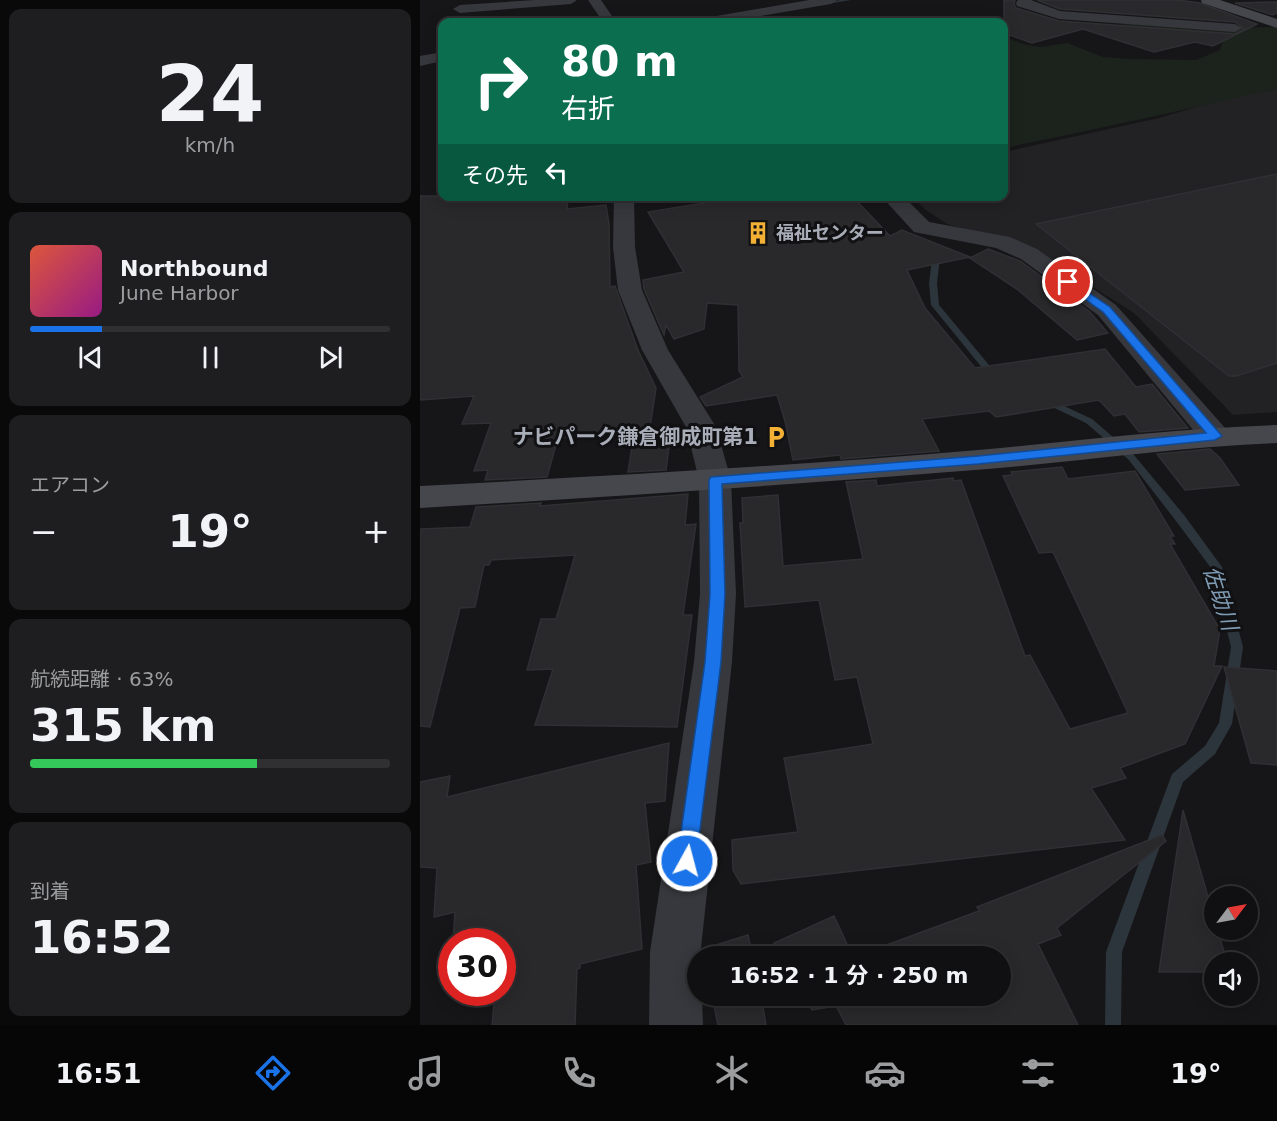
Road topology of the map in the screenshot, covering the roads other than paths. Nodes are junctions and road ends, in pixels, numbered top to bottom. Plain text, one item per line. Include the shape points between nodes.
1 (571, 0) edge
2 (594, 0) edge
3 (752, 0) edge
4 (831, 0) edge
5 (1025, 0) edge
6 (1207, 0) edge
7 (460, 9) dead end
8 (762, 12) junction
9 (607, 18) edge
10 (728, 18) edge
11 (1277, 24) edge
12 (1235, 28) dead end
13 (438, 58) edge
14 (420, 61) edge
15 (624, 201) edge
16 (896, 201) edge
17 (1277, 434) edge
18 (1215, 436) junction
19 (715, 480) junction
20 (420, 497) edge
21 (676, 1025) edge

1 - 7 street
2 - 9 street
3 - 8 street
4 - 8 street
5 - 12 street via 1022,3 1059,15
6 - 11 street
8 - 10 street
13 - 14 street
15 - 19 street via 624,247 630,290 655,350 701,427
16 - 18 street via 922,227 1002,242 1029,254 1107,310
17 - 18 street
18 - 19 street
19 - 20 street
19 - 21 street via 718,594 713,662 675,952

